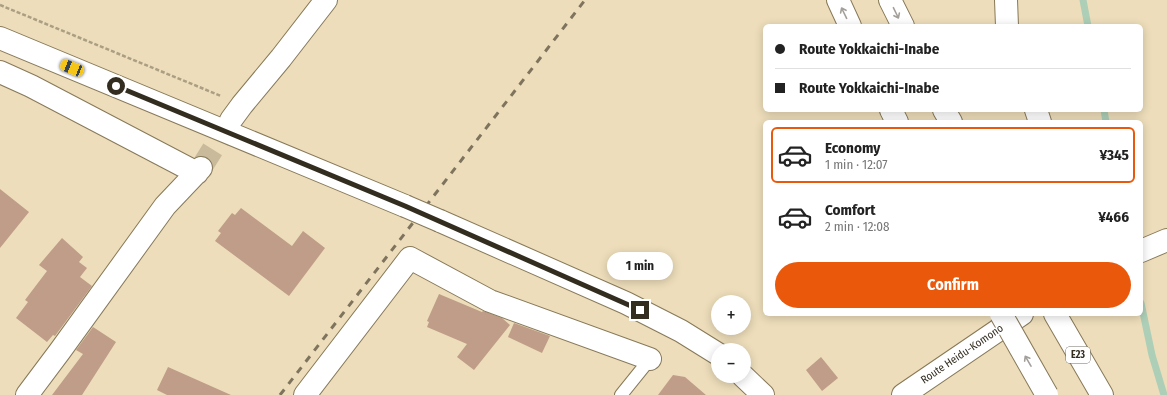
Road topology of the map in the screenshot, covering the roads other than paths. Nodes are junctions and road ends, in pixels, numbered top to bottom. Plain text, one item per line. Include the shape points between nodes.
1 (326, 0) edge
2 (838, 0) edge
3 (890, 0) edge
4 (1006, 0) edge
5 (849, 24) edge
6 (902, 24) edge
7 (1007, 24) edge
8 (0, 38) edge
9 (0, 72) edge
10 (237, 112) tunnel mouth
11 (1002, 316) edge
12 (1019, 316) edge
13 (1056, 316) edge
14 (711, 350) edge
15 (650, 359) joint
16 (750, 383) edge
17 (27, 395) edge
18 (305, 395) edge
19 (621, 395) edge
20 (763, 395) edge
21 (903, 395) edge
22 (1047, 395) edge
23 (1102, 395) edge

1 - 10 main road
5 -> 2 main road
3 -> 6 main road
4 - 7 main road
8 - 14 main road, bridge via 440,221 626,303
9 - 17 main road via 199,171 165,206
22 -> 11 main road, bridge
12 - 21 main road, Route Heidu-Komono
13 - 23 main road, E23
15 - 18 main road via 490,301 410,258
15 - 19 lane
16 - 20 main road

